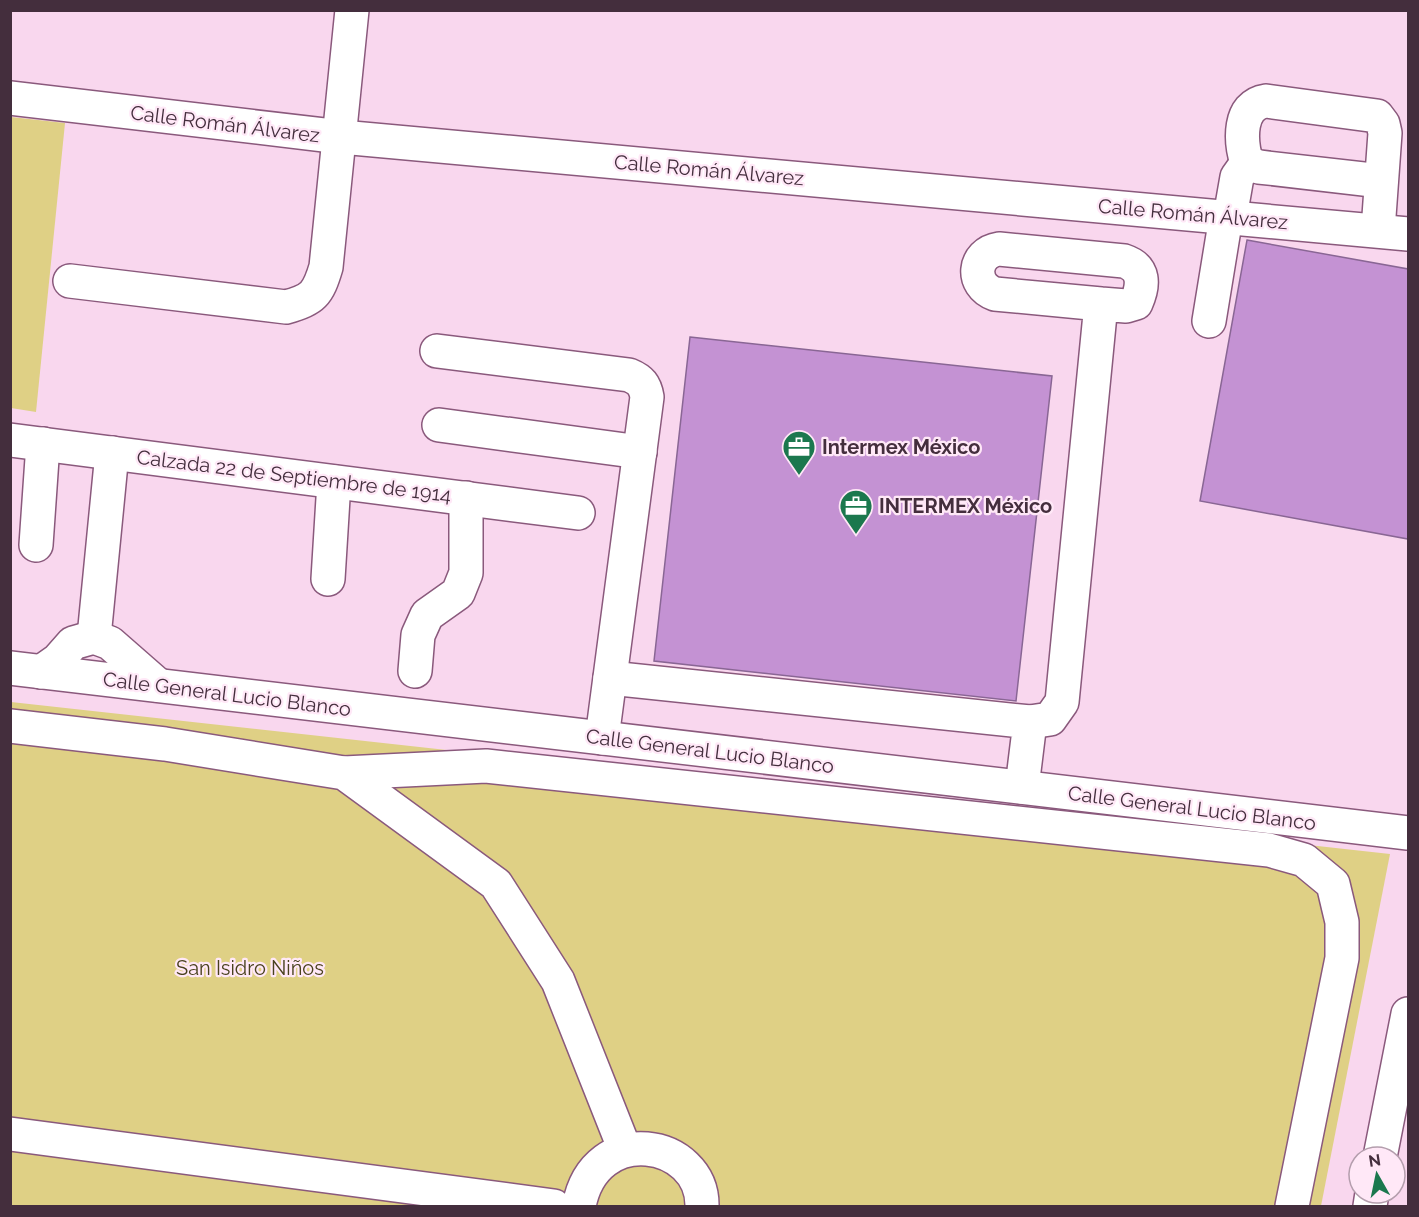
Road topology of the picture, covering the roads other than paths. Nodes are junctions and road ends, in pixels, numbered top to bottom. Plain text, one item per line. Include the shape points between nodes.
1 (352, 10) edge
2 (10, 98) edge
3 (340, 137) junction
4 (1247, 163) junction
5 (1381, 181) junction
6 (1228, 217) junction
7 (1393, 232) edge
8 (70, 281) dead end
9 (1101, 304) dead end
10 (1209, 321) dead end
11 (437, 351) dead end
12 (439, 424) dead end
13 (10, 440) edge
14 (43, 444) junction
15 (639, 452) junction
16 (112, 453) junction
17 (334, 482) junction
18 (465, 498) junction
19 (578, 513) dead end
20 (36, 545) dead end
21 (328, 579) dead end
22 (94, 637) junction
23 (26, 670) edge
24 (415, 671) dead end
25 (610, 678) junction
26 (158, 686) junction
27 (1030, 722) junction
28 (10, 726) edge
29 (602, 738) junction
30 (344, 773) junction
31 (1022, 787) junction
32 (1408, 833) edge
33 (1408, 1014) edge
34 (10, 1134) edge
35 (1382, 1145) edge
36 (625, 1150) junction
37 (554, 1206) edge
38 (579, 1206) edge
39 (702, 1206) edge
40 (1292, 1206) edge

1 - 3 street
2 - 3 street, Calle Román Álvarez
3 - 6 street, Calle Román Álvarez
3 - 8 street via 326,267 320,288 307,301 286,307
4 - 5 street
4 - 5 street via 1243,150 1245,117 1257,102 1368,112 1383,124
4 - 6 street via 1234,187
5 - 7 street
6 - 7 street, Calle Román Álvarez
6 - 10 street
9 - 27 street via 1062,702 1050,719
11 - 15 street via 639,379 647,397
12 - 15 street
13 - 14 street, Calzada 22 de Septiembre de 1914
14 - 16 street, Calzada 22 de Septiembre de 1914
14 - 20 street
15 - 25 street
16 - 17 street, Calzada 22 de Septiembre de 1914
16 - 22 street
17 - 18 street, Calzada 22 de Septiembre de 1914
17 - 21 street
18 - 19 street, Calzada 22 de Septiembre de 1914
18 - 24 street via 466,573 458,593 427,615 418,634
22 - 23 street via 73,643 58,660
22 - 26 street via 110,643
23 - 26 street, Calle General Lucio Blanco
25 - 27 street
25 - 29 street
26 - 29 street, Calle General Lucio Blanco
27 - 31 street
28 - 30 street via 165,744
29 - 31 street, Calle General Lucio Blanco
30 - 36 street via 496,884 558,981
30 - 40 street via 486,766 1269,850 1304,860 1333,884 1342,922 1342,958
31 - 32 street, Calle General Lucio Blanco
33 - 35 street
34 - 37 street
36 - 38 street via 606,1158 591,1172
36 - 39 street via 646,1148 666,1153 683,1165 696,1182

